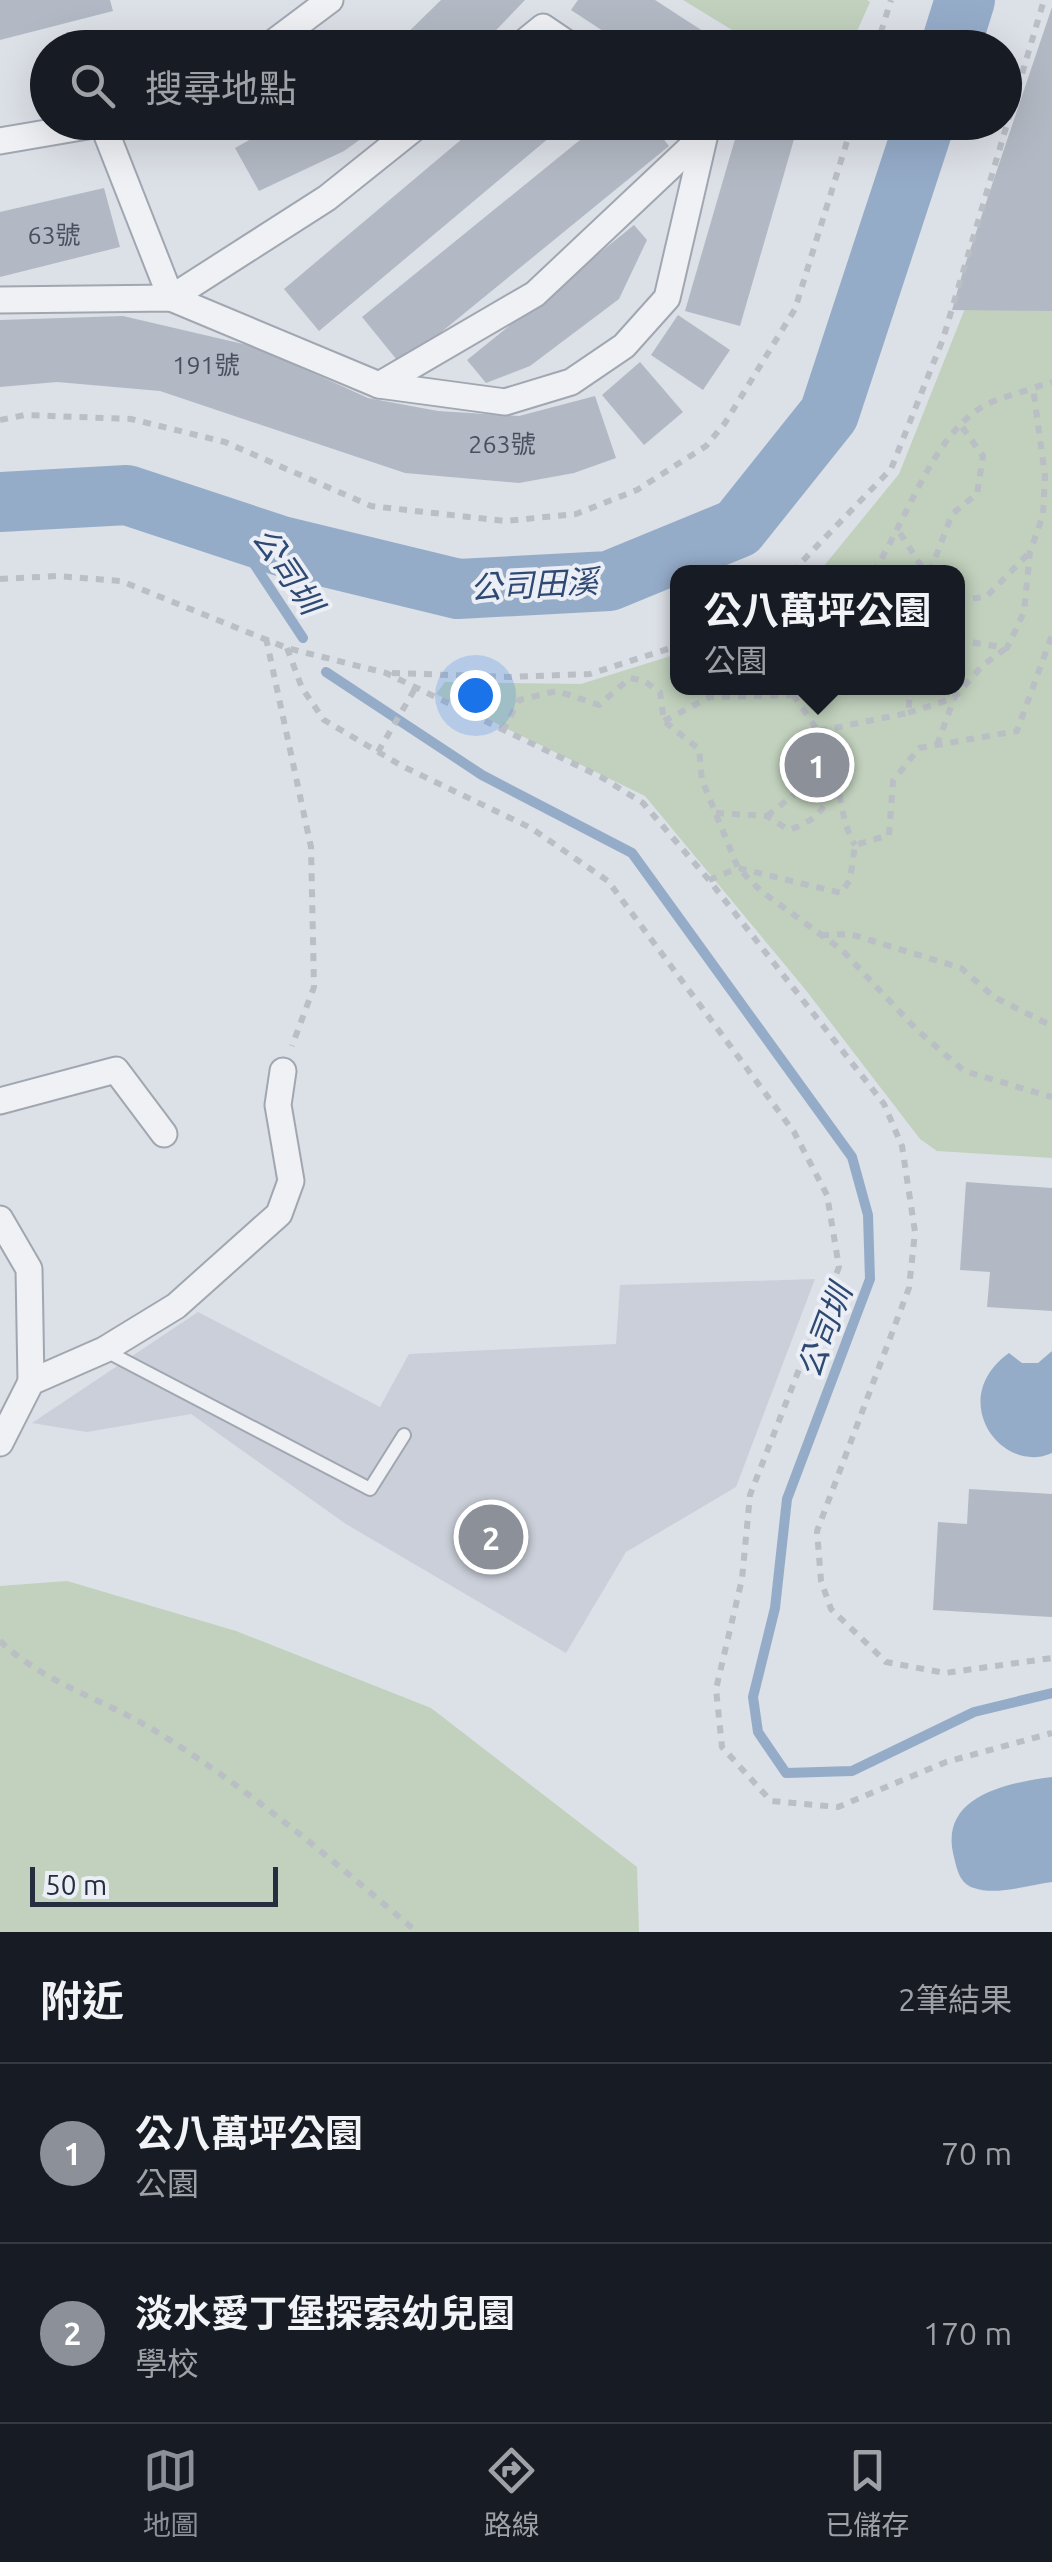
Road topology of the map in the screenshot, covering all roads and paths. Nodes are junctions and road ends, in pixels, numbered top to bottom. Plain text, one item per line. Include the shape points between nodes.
1 (330, 0) edge
2 (891, 0) edge
3 (1044, 0) edge
4 (290, 30) edge
5 (882, 30) edge
6 (1022, 74) edge
7 (30, 136) edge
8 (0, 140) edge
9 (113, 140) edge
10 (400, 140) edge
11 (684, 140) edge
12 (694, 140) edge
13 (1002, 140) edge
14 (171, 298) junction
15 (0, 300) edge
16 (1052, 382) edge
17 (379, 384) junction
18 (1033, 388) junction
19 (960, 424) junction
20 (900, 532) junction
21 (1030, 552) junction
22 (799, 565) edge
23 (878, 565) edge
24 (923, 565) edge
25 (931, 565) edge
26 (0, 579) edge
27 (965, 599) edge
28 (1052, 634) edge
29 (266, 638) junction
30 (965, 641) edge
31 (287, 648) junction
32 (670, 648) edge
33 (1007, 648) junction
34 (386, 673) junction
35 (965, 685) edge
36 (416, 687) junction
37 (793, 695) joint
38 (911, 695) edge
39 (957, 695) edge
40 (710, 696) joint
41 (954, 698) junction
42 (908, 712) junction
43 (664, 721) junction
44 (503, 731) junction
45 (819, 731) junction
46 (821, 744) junction
47 (938, 745) junction
48 (378, 752) junction
49 (833, 779) junction
50 (716, 813) junction
51 (767, 816) junction
52 (855, 845) junction
53 (738, 868) junction
54 (709, 880) junction
55 (821, 935) junction
56 (1052, 1026) edge
57 (283, 1071) joint
58 (1052, 1097) edge
59 (0, 1101) edge
60 (164, 1134) dead end
61 (0, 1220) edge
62 (104, 1350) junction
63 (31, 1382) junction
64 (404, 1435) dead end
65 (0, 1443) edge
66 (0, 1641) edge
67 (1052, 1658) edge
68 (1052, 1733) edge
69 (417, 1932) edge

1 - 4 street
2 - 5 path
3 - 6 path
7 - 8 street
9 - 14 street
10 - 14 street via 327,198
11 - 17 street via 535,294
12 - 17 street via 666,298 624,346 572,382 506,402
13 - 22 path via 943,340 891,469
14 - 15 street
14 - 17 street
16 - 18 path
18 - 19 path via 984,406
18 - 21 path via 1044,476 1042,515
19 - 20 path via 939,448
19 - 25 path via 982,456 976,494 952,514
20 - 23 path
20 - 24 path
21 - 27 path via 986,597
21 - 33 path via 1024,612
26 - 29 path via 121,581
28 - 47 path via 1017,731
29 - 31 path
29 - 57 path via 310,847 314,986
30 - 33 path
31 - 34 path
31 - 48 path via 324,720
32 - 34 path via 590,674
33 - 35 path
34 - 36 path
36 - 44 path
36 - 48 path
37 - 40 path
37 - 45 path
38 - 42 path
39 - 41 path
40 - 43 path
41 - 42 path
41 - 47 path
42 - 45 path
43 - 44 path via 660,692 630,678 599,705 558,691 520,700
43 - 50 path via 699,750
44 - 54 path via 642,803
45 - 46 path
46 - 49 path via 833,763
46 - 51 path via 801,789
47 - 52 path via 920,748 893,781 890,835
48 - 68 path via 532,828 608,882 794,1132 827,1194 839,1267 750,1496 742,1579 716,1689 722,1747 771,1801 838,1807 946,1762
49 - 51 path via 827,808 808,823 789,830
49 - 52 path via 843,798 844,828
50 - 51 path
50 - 53 path
52 - 53 path via 841,893
53 - 54 path
53 - 55 path
54 - 67 path via 884,1104 902,1146 916,1232 910,1288 817,1531 831,1609 886,1662 945,1673
55 - 56 path via 850,934 962,968 994,997
55 - 58 path via 964,1071
57 - 62 street via 278,1106 291,1181 278,1214 176,1306
59 - 60 street via 116,1070
61 - 63 street via 29,1269
62 - 63 street
62 - 64 lane via 370,1489
63 - 65 street
66 - 69 path via 73,1692 155,1730 281,1818

